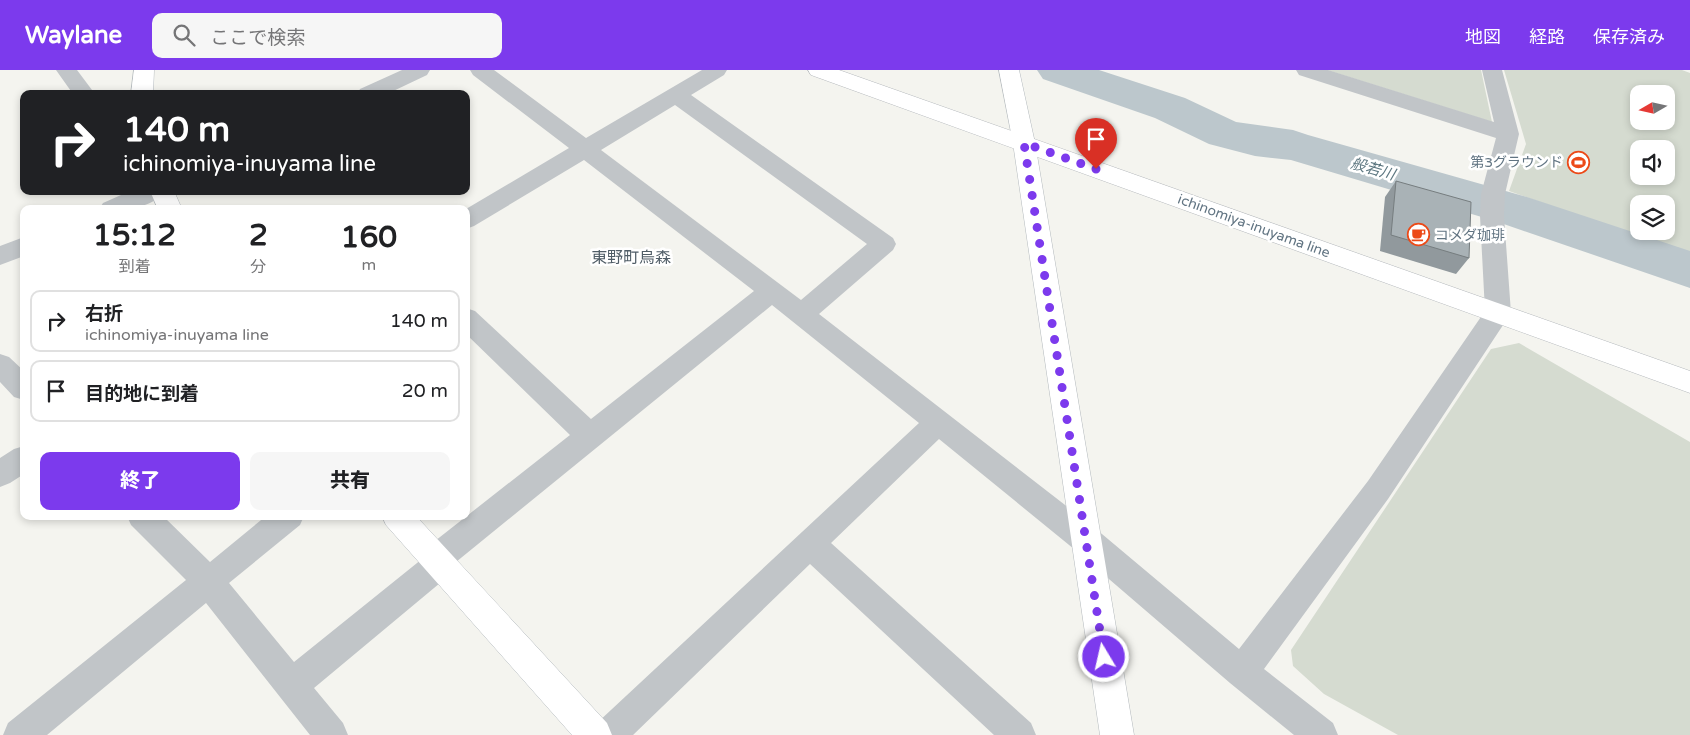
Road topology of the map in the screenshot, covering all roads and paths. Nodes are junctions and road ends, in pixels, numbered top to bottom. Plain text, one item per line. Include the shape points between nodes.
1 (66, 70) edge
2 (144, 70) edge
3 (420, 70) edge
4 (480, 70) edge
5 (717, 70) edge
6 (818, 70) edge
7 (1009, 70) edge
8 (1306, 70) edge
9 (1492, 70) edge
10 (81, 90) edge
11 (142, 90) edge
12 (377, 90) edge
13 (675, 94) junction
14 (1508, 134) junction
15 (1024, 143) junction
16 (584, 148) junction
17 (143, 195) edge
18 (120, 205) edge
19 (470, 218) edge
20 (20, 248) edge
21 (0, 256) edge
22 (772, 291) junction
23 (1498, 313) junction
24 (801, 314) junction
25 (470, 322) edge
26 (0, 365) edge
27 (1690, 382) edge
28 (20, 385) edge
29 (938, 422) junction
30 (589, 435) junction
31 (20, 461) edge
32 (0, 474) edge
33 (146, 520) edge
34 (284, 520) edge
35 (401, 520) edge
36 (1086, 539) junction
37 (810, 544) junction
38 (439, 561) junction
39 (209, 582) junction
40 (1242, 672) junction
41 (292, 685) junction
42 (20, 735) edge
43 (331, 735) edge
44 (595, 735) edge
45 (609, 735) edge
46 (1019, 735) edge
47 (1117, 735) edge
48 (1321, 735) edge

1 - 10 street
2 - 11 street
3 - 12 street
4 - 16 street
5 - 13 street
6 - 15 street, ichinomiya-inuyama line
7 - 15 street
8 - 14 street
9 - 14 street
13 - 16 street
13 - 24 street via 884,244
14 - 23 street via 1492,205
15 - 23 street, ichinomiya-inuyama line
15 - 36 street
16 - 19 street
16 - 22 street
17 - 18 street
20 - 21 street
22 - 24 street
22 - 30 street
23 - 27 street, ichinomiya-inuyama line
23 - 40 street via 1378,490
24 - 29 street
25 - 30 street
26 - 28 street
29 - 36 street
29 - 37 street
30 - 38 street
31 - 32 street
33 - 39 street
34 - 39 street
35 - 38 street
36 - 40 street
36 - 47 street
37 - 45 street
37 - 46 street
38 - 41 street
38 - 44 street
39 - 41 street
39 - 42 street
40 - 48 street
41 - 43 street

